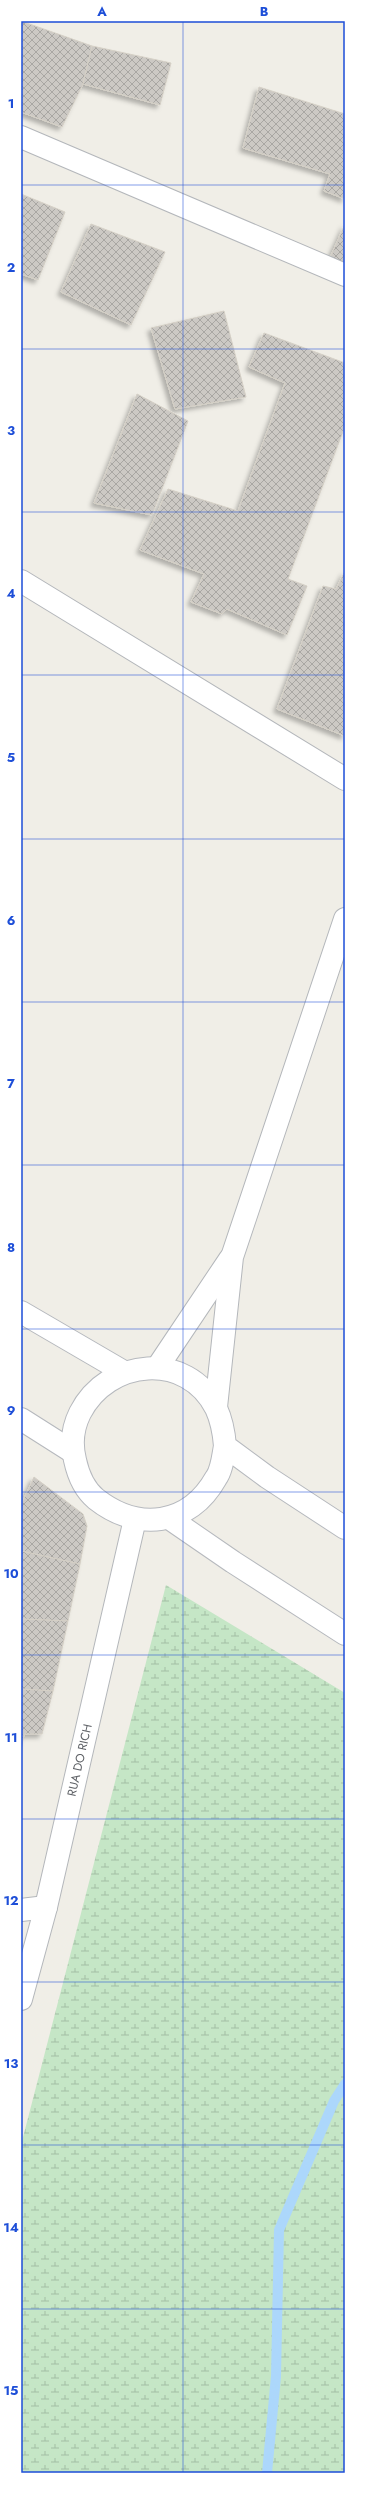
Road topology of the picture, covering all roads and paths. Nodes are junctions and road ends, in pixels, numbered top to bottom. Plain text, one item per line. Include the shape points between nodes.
1 (21, 137) edge
2 (345, 274) edge
3 (21, 581) edge
4 (345, 779) edge
5 (345, 920) edge
6 (232, 1257) junction
7 (21, 1312) edge
8 (157, 1368) junction
9 (124, 1372) junction
10 (216, 1408) junction
11 (21, 1419) edge
12 (225, 1446) junction
13 (73, 1452) junction
14 (169, 1518) junction
15 (135, 1519) junction
16 (345, 1528) edge
17 (345, 1634) edge
18 (46, 1907) junction
19 (21, 1910) edge
20 (21, 1999) edge

1 - 2 street
3 - 4 street
5 - 6 street
6 - 8 street
6 - 10 street
7 - 9 street
8 - 9 street via 140,1368
8 - 10 street via 181,1374 201,1388
9 - 13 street via 109,1379 85,1403 73,1435
10 - 12 street via 223,1426
11 - 13 street
12 - 14 street via 217,1477 197,1503
12 - 16 street
13 - 15 street via 79,1475 92,1496 112,1511
14 - 15 street
14 - 17 street
15 - 18 street, RUA DO RICH
18 - 19 street
18 - 20 street, RUA DO RICH

